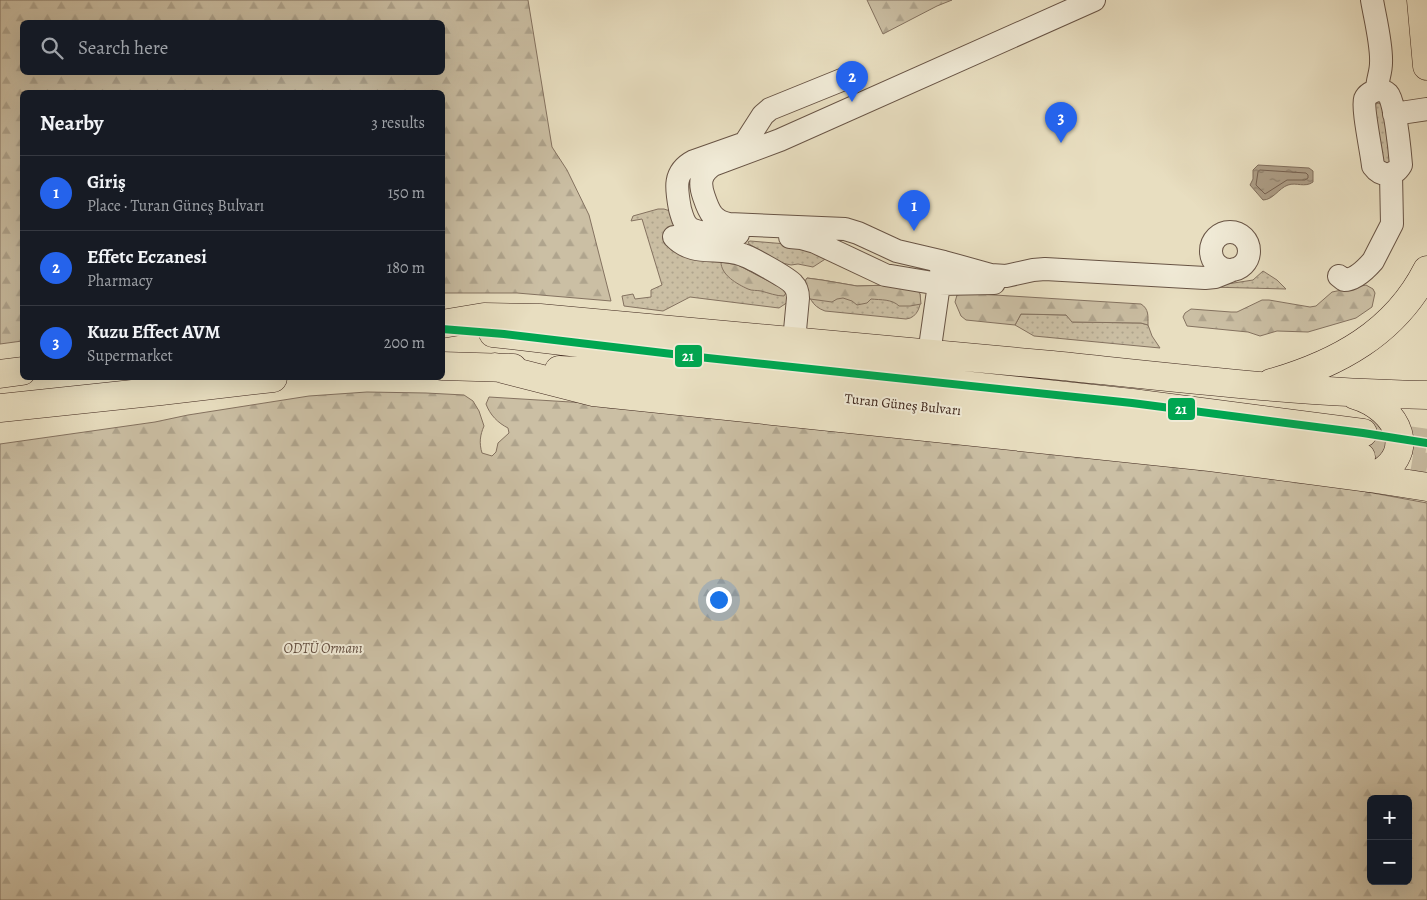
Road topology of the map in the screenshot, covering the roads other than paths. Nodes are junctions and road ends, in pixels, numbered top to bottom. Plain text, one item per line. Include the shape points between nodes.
1 (1094, 0) edge
2 (1372, 0) edge
3 (1421, 0) edge
4 (1427, 66) edge
5 (849, 77) dead end
6 (1377, 90) junction
7 (1427, 109) edge
8 (1394, 114) junction
9 (1391, 174) junction
10 (702, 192) junction
11 (678, 200) junction
12 (674, 237) dead end
13 (867, 237) junction
14 (1211, 248) junction
15 (897, 251) junction
16 (926, 258) junction
17 (856, 262) junction
18 (1235, 269) junction
19 (1427, 270) edge
20 (1021, 273) junction
21 (890, 276) junction
22 (1339, 276) dead end
23 (1189, 277) junction
24 (939, 284) junction
25 (445, 324) edge
26 (445, 329) edge
27 (794, 341) junction
28 (929, 354) junction
29 (445, 366) edge
30 (20, 371) edge
31 (0, 374) edge
32 (256, 380) edge
33 (1258, 387) junction
34 (1349, 394) junction
35 (1427, 395) edge
36 (0, 408) edge
37 (1365, 456) junction
38 (1427, 487) edge

1 - 10 lane via 780,140 713,166 703,175
2 - 6 lane via 1381,58
3 - 4 main road
5 - 11 lane via 777,106 763,115 744,143 687,165 676,185
6 - 8 lane via 1387,93
6 - 9 lane via 1368,95 1364,105 1373,166 1382,173
7 - 8 lane
8 - 9 lane via 1401,165
9 - 22 lane via 1393,218 1390,229 1370,265 1350,280
10 - 11 lane via 701,202 695,207 687,207
10 - 13 lane via 712,216 724,223 845,229
11 - 17 lane via 682,216 691,229 808,239
12 - 27 lane via 692,249 743,255 792,283 798,292
13 - 15 lane
13 - 17 lane via 853,242 850,251
14 - 18 lane via 1218,265
14 - 18 lane via 1223,234 1230,232 1241,236 1248,245 1248,257
14 - 23 lane via 1201,267
15 - 16 lane
15 - 21 lane via 903,267 896,275
16 - 20 lane via 991,275
16 - 24 lane via 941,269
17 - 21 lane
18 - 23 lane via 1215,277
19 - 33 main road via 1407,302 1366,340 1316,367
20 - 23 lane via 1045,269
20 - 24 lane via 988,284
21 - 24 lane
24 - 28 lane
25 - 27 main road via 484,317 540,318
26 - 37 main road, Turan Güneş Bulvarı via 1132,403
27 - 28 main road
28 - 33 main road
29 - 37 main road via 496,367 593,392 1210,457
30 - 31 main road
32 - 36 main road
33 - 34 main road
34 - 35 main road
34 - 37 main road via 1380,407 1392,420 1399,437 1398,451 1383,470
37 - 38 main road

